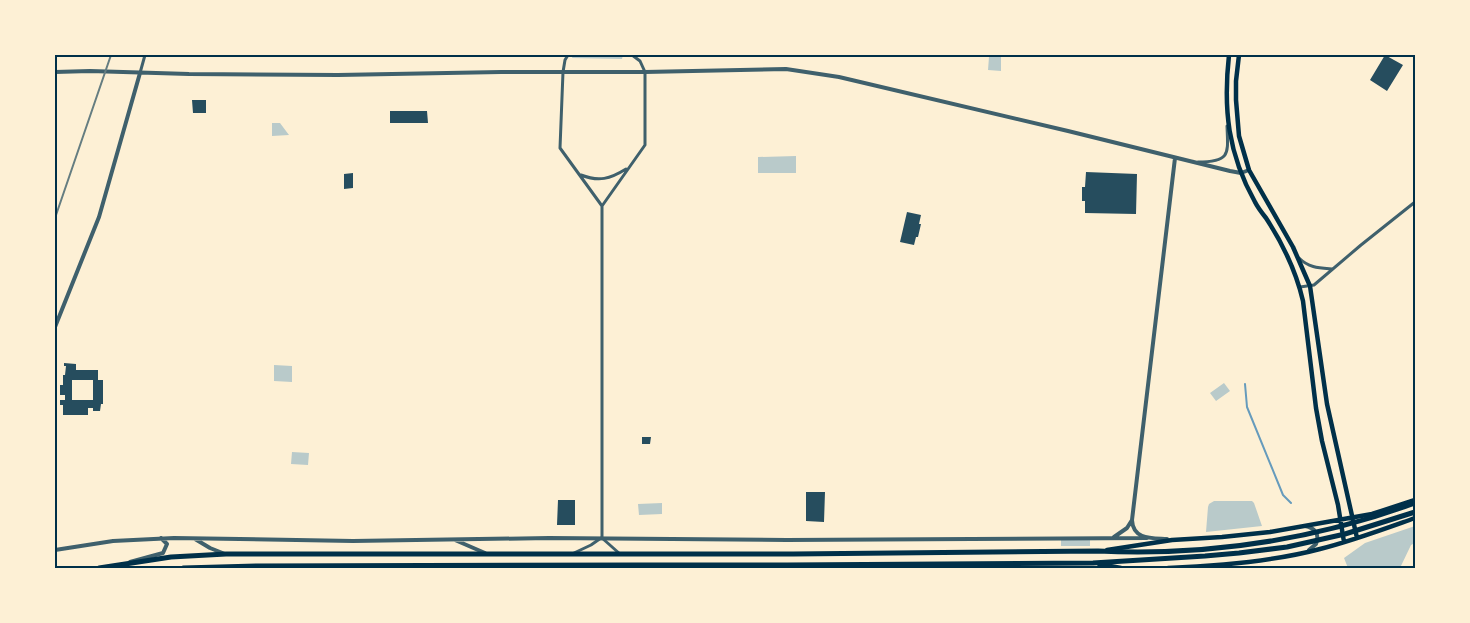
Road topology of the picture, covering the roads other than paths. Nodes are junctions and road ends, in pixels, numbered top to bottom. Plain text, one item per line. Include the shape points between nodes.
1 (145, 55) edge
2 (568, 55) edge
3 (632, 55) edge
4 (1229, 55) edge
5 (1239, 55) edge
6 (55, 72) edge
7 (563, 72) junction
8 (645, 72) junction
9 (140, 73) junction
10 (1227, 118) junction
11 (1175, 158) junction
12 (1192, 162) junction
13 (628, 169) junction
14 (1249, 170) junction
15 (1241, 173) junction
16 (580, 175) junction
17 (1415, 202) edge
18 (602, 206) junction
19 (1298, 257) junction
20 (1333, 268) junction
21 (1310, 286) junction
22 (1300, 287) junction
23 (55, 327) edge
24 (1415, 502) edge
25 (1415, 512) edge
26 (1352, 518) junction
27 (1415, 518) edge
28 (1132, 520) junction
29 (1340, 520) junction
30 (1302, 526) junction
31 (1113, 537) junction
32 (161, 538) junction
33 (174, 538) junction
34 (194, 538) junction
35 (602, 538) junction
36 (1147, 538) junction
37 (1357, 538) junction
38 (453, 539) junction
39 (1172, 540) junction
40 (1344, 542) junction
41 (167, 544) junction
42 (55, 550) edge
43 (1098, 551) junction
44 (1304, 552) junction
45 (226, 554) junction
46 (487, 554) junction
47 (620, 554) junction
48 (564, 555) junction
49 (125, 563) junction
50 (1095, 563) junction
51 (193, 567) edge
52 (99, 568) edge
53 (182, 568) edge
54 (1121, 568) edge
55 (1168, 568) edge

1 - 9 street
2 - 7 street
3 - 8 street via 640,61
4 - 10 main road
5 - 14 main road via 1236,114
6 - 9 street
7 - 8 street
7 - 9 street
7 - 16 street via 560,148
8 - 11 street via 786,69 839,77
8 - 13 street via 645,145
9 - 23 street via 99,217
10 - 12 street via 1228,148 1225,156 1214,162
10 - 15 main road
11 - 12 street
11 - 28 street
12 - 15 street
13 - 16 street via 602,180
13 - 18 street
14 - 15 street
14 - 19 main road
15 - 22 main road via 1255,204 1286,252
16 - 18 street
17 - 20 street
18 - 35 street
19 - 20 street via 1309,266
19 - 21 main road
20 - 21 street
21 - 22 street
21 - 26 main road via 1327,404
22 - 29 main road via 1316,408
24 - 26 main road
24 - 43 main road via 1343,526 1286,539 1205,548
25 - 50 main road via 1352,532 1287,547 1222,555
26 - 29 main road
26 - 37 main road
27 - 37 main road
28 - 31 street via 1123,532
28 - 36 street via 1135,530
29 - 30 main road
29 - 40 main road
30 - 39 main road via 1270,532
30 - 44 street via 1313,529 1318,538 1314,547
31 - 35 street
31 - 36 street
32 - 33 street
32 - 41 street
32 - 42 street via 113,540
33 - 34 street
33 - 41 street
34 - 38 street
34 - 45 street
35 - 38 street
35 - 47 street
35 - 48 street
36 - 39 street
37 - 40 main road
38 - 46 street
39 - 43 main road
40 - 44 main road
41 - 49 street via 160,554
43 - 47 main road
44 - 55 main road via 1239,563
45 - 46 main road
45 - 49 main road
46 - 48 main road
47 - 48 main road
49 - 52 main road
50 - 51 main road
50 - 54 main road
51 - 53 main road

